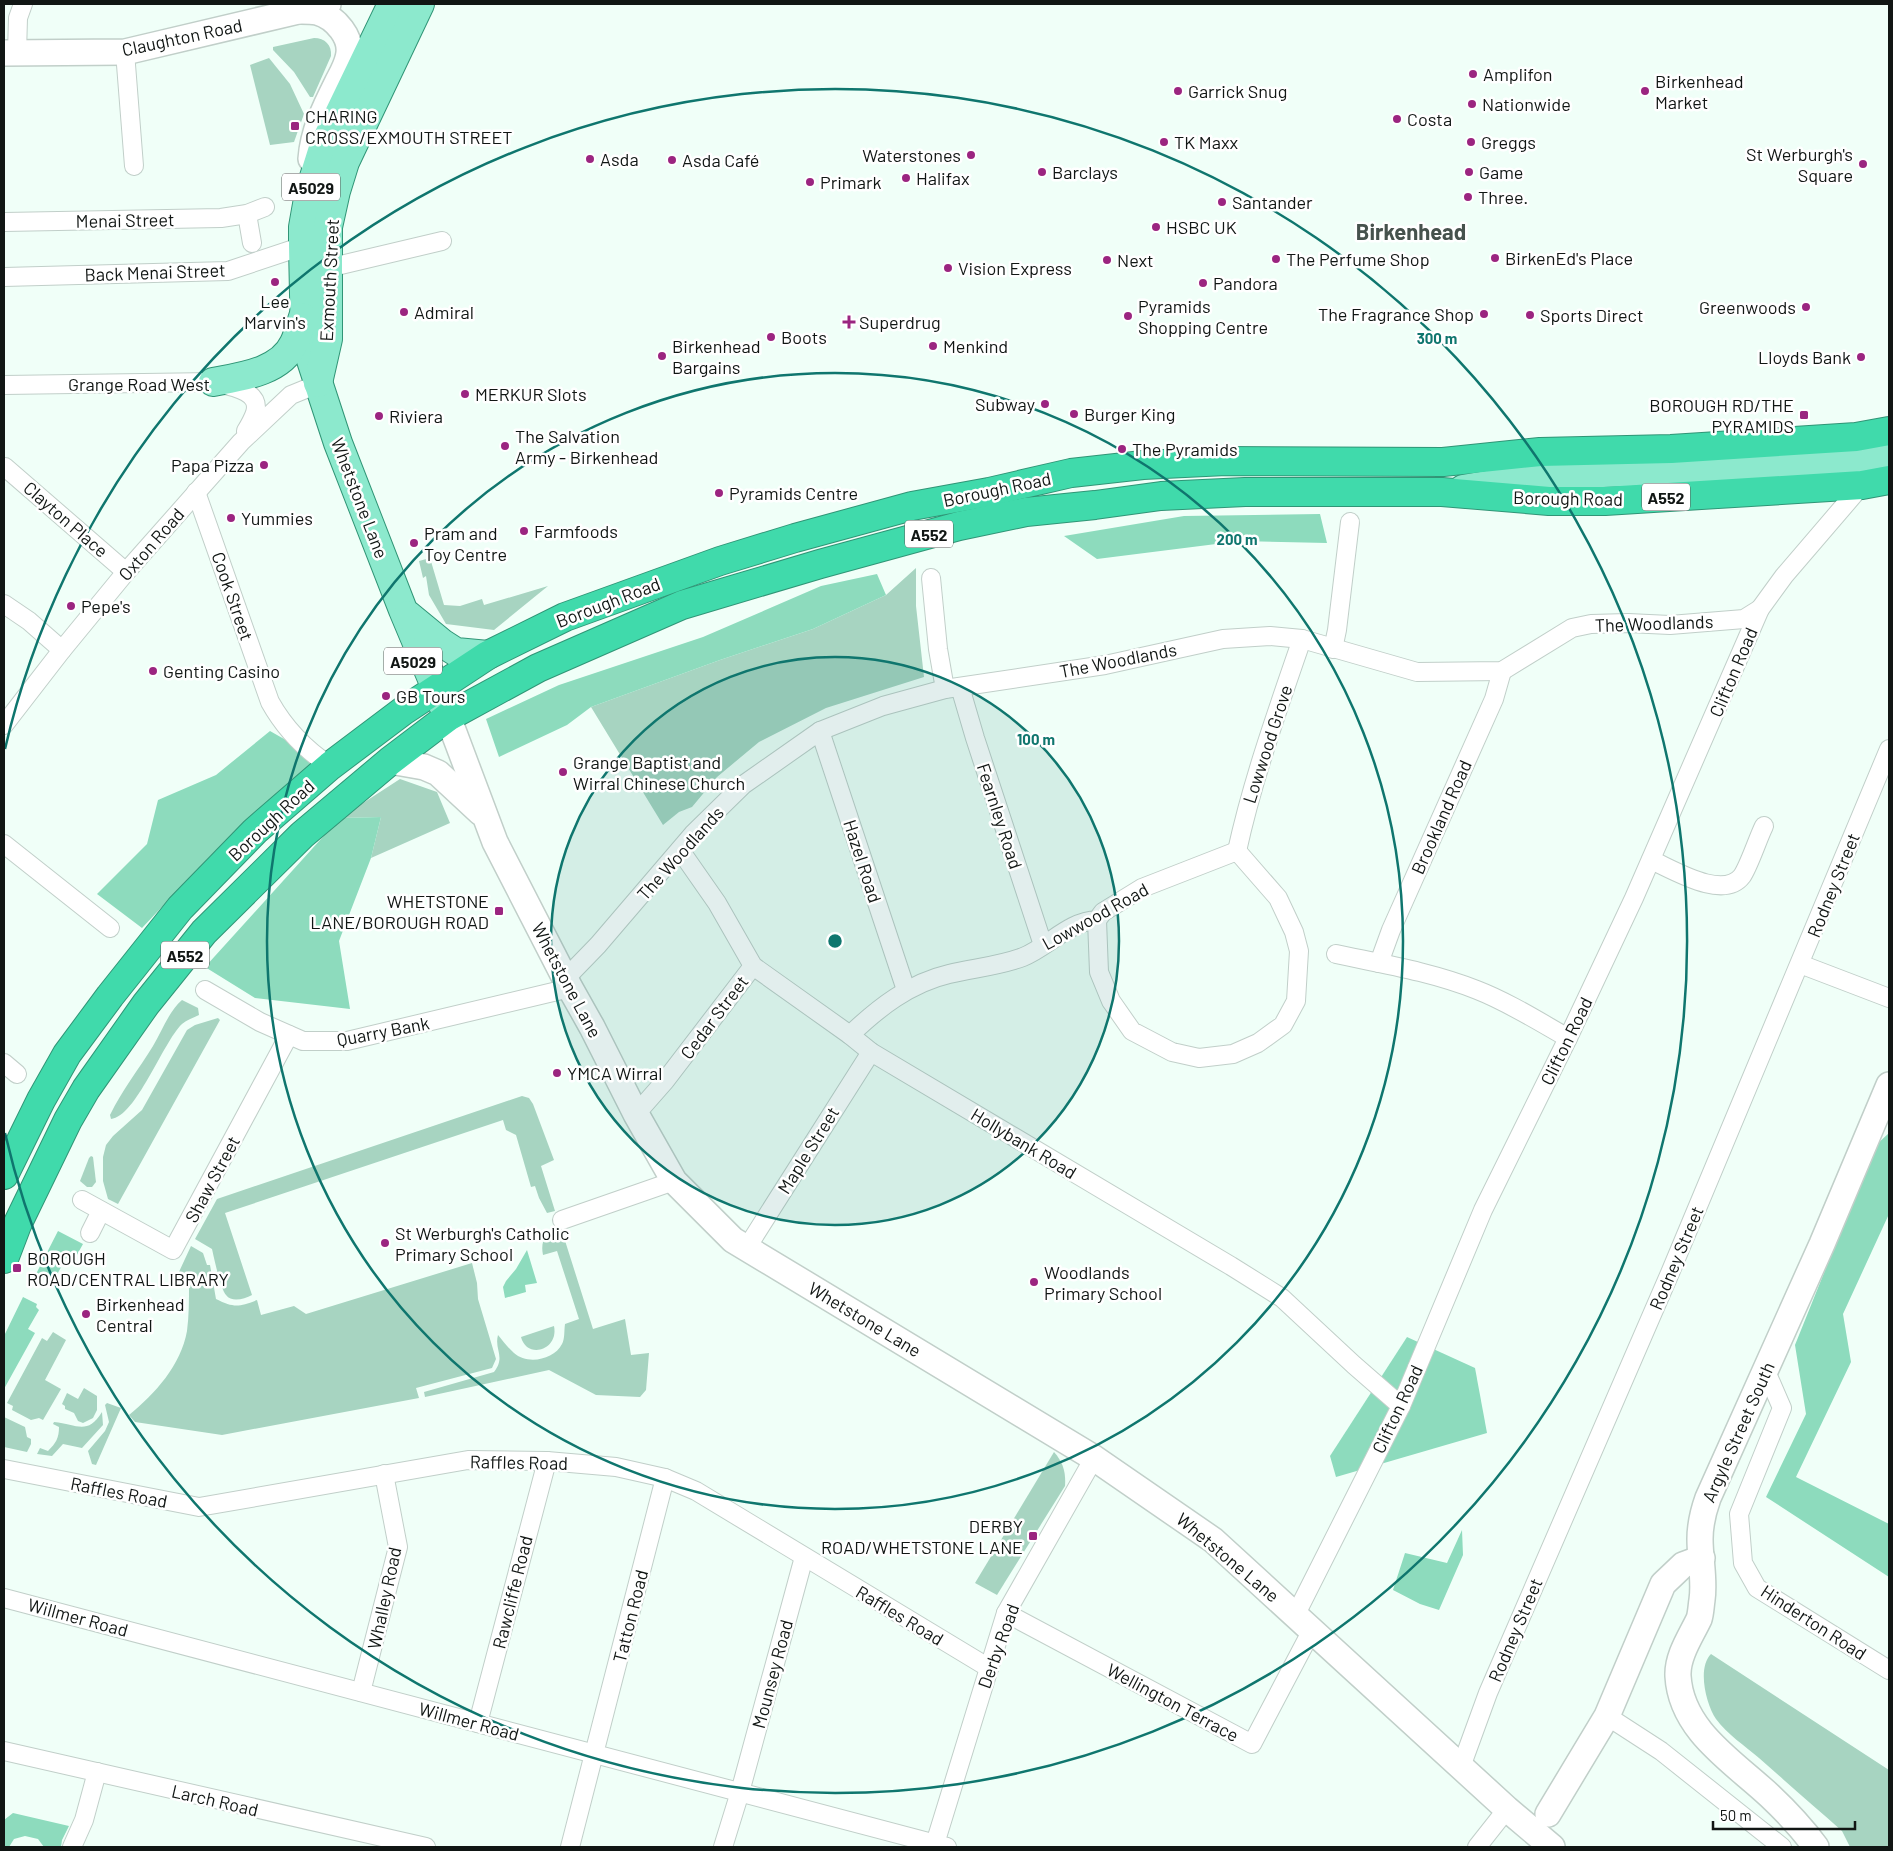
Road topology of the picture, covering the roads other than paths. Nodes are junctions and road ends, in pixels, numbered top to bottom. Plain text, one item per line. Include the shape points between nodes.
1 (23, 4) edge
2 (328, 4) edge
3 (392, 4) edge
4 (420, 4) edge
5 (299, 11) junction
6 (125, 52) junction
7 (10, 53) edge
8 (134, 166) dead end
9 (309, 194) junction
10 (265, 207) dead end
11 (247, 214) junction
12 (4, 222) edge
13 (442, 242) dead end
14 (252, 243) dead end
15 (302, 246) junction
16 (328, 268) junction
17 (4, 277) edge
18 (304, 314) junction
19 (213, 382) junction
20 (318, 384) junction
21 (4, 385) edge
22 (1889, 431) edge
23 (241, 442) junction
24 (1889, 455) edge
25 (1442, 462) junction
26 (5, 467) edge
27 (1546, 475) junction
28 (1889, 480) edge
29 (1862, 485) junction
30 (196, 492) junction
31 (1442, 492) junction
32 (1350, 522) dead end
33 (126, 572) junction
34 (931, 578) dead end
35 (4, 604) edge
36 (1760, 609) junction
37 (403, 610) junction
38 (1302, 639) junction
39 (1333, 649) junction
40 (62, 650) junction
41 (488, 655) junction
42 (1502, 671) junction
43 (436, 688) junction
44 (953, 688) junction
45 (403, 711) junction
46 (448, 717) junction
47 (4, 725) edge
48 (820, 730) junction
49 (1889, 749) edge
50 (390, 761) junction
51 (330, 766) junction
52 (485, 817) junction
53 (1764, 826) dead end
54 (4, 844) edge
55 (680, 850) junction
56 (1237, 850) junction
57 (1651, 860) junction
58 (1097, 920) junction
59 (110, 928) dead end
60 (1043, 945) junction
61 (1336, 954) dead end
62 (1379, 963) junction
63 (1800, 964) junction
64 (753, 966) junction
65 (568, 983) junction
66 (204, 990) dead end
67 (906, 990) junction
68 (1889, 998) edge
69 (289, 1035) junction
70 (850, 1035) junction
71 (1568, 1038) junction
72 (871, 1052) junction
73 (1886, 1101) edge
74 (636, 1114) junction
75 (4, 1175) edge
76 (674, 1181) junction
77 (82, 1200) dead end
78 (101, 1211) junction
79 (562, 1220) dead end
80 (90, 1234) dead end
81 (746, 1249) junction
82 (4, 1259) edge
83 (1766, 1369) junction
84 (1401, 1406) junction
85 (1094, 1458) junction
86 (547, 1461) junction
87 (4, 1469) edge
88 (384, 1474) junction
89 (665, 1478) junction
90 (804, 1557) junction
91 (1702, 1558) junction
92 (4, 1598) edge
93 (1006, 1614) junction
94 (1304, 1622) junction
95 (988, 1668) junction
96 (1889, 1670) edge
97 (361, 1692) junction
98 (1607, 1716) junction
99 (478, 1723) junction
100 (4, 1751) edge
101 (594, 1753) junction
102 (1461, 1767) junction
103 (97, 1772) junction
104 (740, 1792) junction
105 (1507, 1809) junction
106 (1548, 1814) dead end
107 (939, 1846) edge
108 (72, 1847) edge
109 (426, 1847) edge
110 (570, 1847) edge
111 (723, 1847) edge
112 (1477, 1847) edge
113 (1552, 1847) edge
114 (1782, 1847) edge
115 (1816, 1847) edge

1 - 7 street
2 - 5 main road, Claughton Road
3 - 9 main road, Exmouth Street / A5029 via 324,146
4 - 16 main road, Exmouth Street / A5029 via 345,162 328,227
5 - 6 main road, Claughton Road
5 - 9 main road via 328,16 339,25 349,46 349,58 312,142
6 - 7 main road, Claughton Road
6 - 8 street
9 - 15 main road, Exmouth Street / A5029
10 - 11 street, Menai Street
11 - 12 street, Menai Street via 221,218
11 - 14 street
13 - 16 street
15 - 17 street, Back Menai Street via 228,270
15 - 18 main road, Exmouth Street / A5029
16 - 20 main road, Exmouth Street / A5029 via 328,339
18 - 19 main road via 294,345 278,363 249,375
18 - 20 main road, Exmouth Street / A5029 via 305,342
19 - 21 street, Grange Road West
19 - 23 street, Grange Road West via 249,393 255,401 255,413
20 - 23 street, Oxton Road via 291,395
20 - 37 main road, Whetstone Lane / A5029
22 - 25 highway, Borough Road / A552 via 1806,441 1540,452
23 - 30 street, Oxton Road
24 - 27 main road, Borough Road via 1827,464
25 - 27 main road, Borough Road
25 - 41 highway, Borough Road / A552 via 1226,461 1143,464 1071,473 912,506 794,538 565,617
26 - 33 street, Clayton Place
27 - 31 main road, Borough Road
28 - 29 highway, Borough Road / A552
29 - 31 highway, Borough Road / A552 via 1549,502
29 - 36 street, Clifton Road
30 - 33 street, Oxton Road
30 - 51 street, Cook Street via 270,702 280,720
31 - 46 highway, A552 via 1245,492 1160,496 1026,512 967,524 682,605 538,668
32 - 39 street
33 - 40 street, Oxton Road
34 - 44 street, Fearnley Road via 938,649
35 - 40 street
36 - 42 street, The Woodlands via 1744,619 1679,624 1591,624 1572,628
36 - 57 street, Clifton Road
37 - 41 main road, Whetstone Lane / A5029 via 456,652
37 - 43 main road, Whetstone Lane / A5029
37 - 45 main road, Whetstone Lane / A5029 via 415,676
38 - 39 street, The Woodlands
38 - 44 street, The Woodlands via 1270,636 1222,639 1105,665
38 - 56 street, Lowwood Grove via 1263,753
39 - 42 street, The Woodlands via 1417,672
40 - 47 street, Oxton Road
41 - 43 highway, Borough Road / A552
42 - 62 street, Brookland Road via 1494,699
43 - 45 highway, Borough Road / A552
43 - 46 main road, Whetstone Lane / A5029
44 - 48 street, The Woodlands via 883,706
44 - 60 street, Fearnley Road via 974,738
45 - 51 highway, Borough Road / A552
46 - 50 highway, A552
46 - 52 main road, Whetstone Lane
48 - 55 street, The Woodlands via 743,786
48 - 67 street, Hazel Road
49 - 63 street, Rodney Street
50 - 52 main road via 438,772
50 - 82 highway, A552 via 302,835 218,918 146,1004 68,1120
51 - 75 highway, Borough Road / A552 via 255,831 187,901 116,986 67,1054
52 - 65 main road, Whetstone Lane
53 - 57 street via 1741,877 1733,882 1709,885
54 - 59 street
55 - 64 street, Hollybank Road via 718,903
55 - 65 street, The Woodlands
56 - 58 street, Lowwood Road via 1142,888 1103,912
56 - 58 street via 1278,898 1299,951 1296,1001 1283,1025 1258,1043 1233,1054 1200,1058 1172,1052 1132,1031 1111,1001 1099,972
57 - 71 street, Clifton Road
58 - 60 street, Lowwood Road via 1084,920
60 - 67 street, Lowwood Road via 1004,964 946,974
61 - 62 street
62 - 71 street via 1478,990
63 - 68 street
63 - 102 street, Rodney Street via 1488,1693
64 - 70 street, Hollybank Road
64 - 74 street, Cedar Street via 665,1082
65 - 69 street, Quarry Bank via 347,1041 303,1041
65 - 74 main road, Whetstone Lane
66 - 69 street, Quarry Bank
67 - 70 street, Lowwood Road
69 - 78 street, Shaw Street via 173,1250
70 - 72 street, Hollybank Road
71 - 84 street, Clifton Road via 1483,1210
72 - 81 street, Maple Street
72 - 84 street, Hollybank Road via 1282,1298
73 - 83 main road, Argyle Street South
74 - 76 main road, Whetstone Lane
76 - 79 street
76 - 81 main road, Whetstone Lane
77 - 78 street, Shaw Street
78 - 80 street
81 - 85 main road, Whetstone Lane
83 - 91 main road, Argyle Street South via 1702,1515
83 - 96 street, Hinderton Road via 1782,1408 1739,1514 1743,1563 1757,1588
84 - 94 street, Clifton Road
85 - 93 street, Derby Road
85 - 94 main road, Whetstone Lane via 1213,1540
86 - 88 street, Raffles Road via 468,1460
86 - 89 street, Raffles Road via 616,1467
86 - 99 street, Rawcliffe Road
87 - 88 street, Raffles Road via 199,1507
88 - 97 street, Whalley Road via 398,1546
89 - 90 street, Raffles Road via 696,1491
89 - 101 street, Tatton Road
90 - 95 street, Raffles Road
90 - 104 street, Mounsey Road
91 - 98 main road via 1683,1565 1664,1584
91 - 115 main road, Argyle Street South via 1700,1617 1684,1650 1678,1674 1682,1699 1693,1722 1722,1755 1769,1796
92 - 97 street, Willmer Road
93 - 94 street, Wellington Terrace via 1252,1744
93 - 95 street, Derby Road
94 - 102 main road, Whetstone Lane
95 - 107 street, Derby Road
97 - 99 street, Willmer Road
98 - 106 main road
98 - 114 street via 1661,1751
99 - 101 street, Willmer Road
100 - 103 street, Larch Road
101 - 104 street, Willmer Road
101 - 110 street, Tatton Road
102 - 105 main road, Whetstone Lane
103 - 108 street via 84,1820
103 - 109 street, Larch Road
104 - 107 street, Willmer Road
104 - 111 street, Mounsey Road
105 - 112 street
105 - 113 main road, Whetstone Lane

